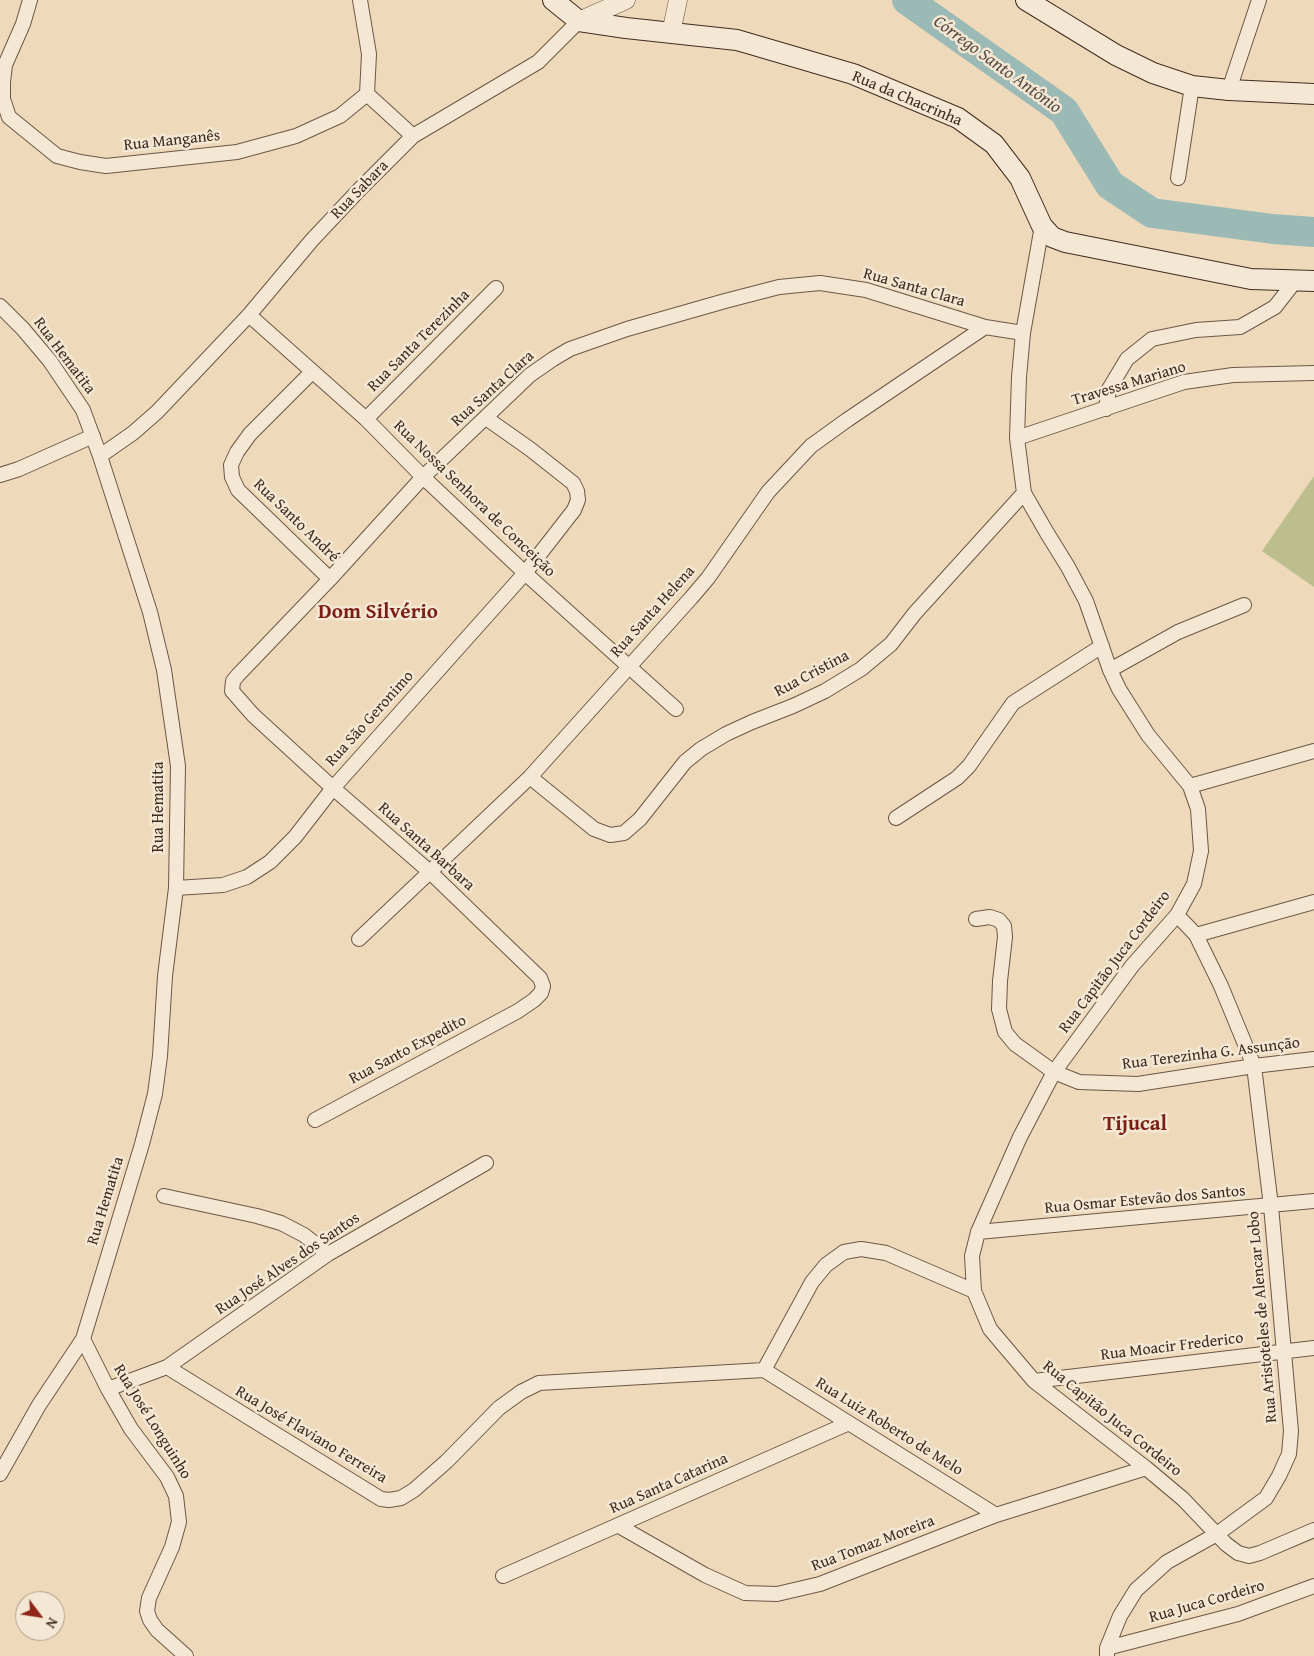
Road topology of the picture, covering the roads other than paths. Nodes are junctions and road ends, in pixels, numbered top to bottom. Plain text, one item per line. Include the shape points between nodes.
1 (30, 0) edge
2 (360, 0) edge
3 (553, 0) edge
4 (626, 0) edge
5 (678, 0) edge
6 (1026, 0) edge
7 (1258, 0) edge
8 (579, 21) junction
9 (671, 33) junction
10 (1192, 86) junction
11 (1229, 90) junction
12 (367, 94) junction
13 (1314, 94) edge
14 (414, 136) junction
15 (1178, 178) dead end
16 (1042, 226) junction
17 (1305, 281) edge
18 (496, 288) dead end
19 (0, 306) edge
20 (248, 315) junction
21 (985, 327) junction
22 (1023, 333) junction
23 (312, 372) junction
24 (1314, 372) edge
25 (1106, 409) junction
26 (486, 418) junction
27 (366, 419) junction
28 (92, 436) junction
29 (1017, 438) junction
30 (100, 456) junction
31 (0, 475) edge
32 (423, 477) junction
33 (1024, 493) junction
34 (525, 573) junction
35 (330, 579) junction
36 (1244, 605) dead end
37 (1102, 646) junction
38 (629, 666) junction
39 (1110, 670) junction
40 (676, 709) dead end
41 (253, 715) joint
42 (1314, 751) edge
43 (530, 777) junction
44 (1190, 786) junction
45 (332, 788) junction
46 (896, 818) dead end
47 (430, 872) junction
48 (176, 888) junction
49 (1314, 902) edge
50 (1177, 915) junction
51 (976, 919) dead end
52 (1196, 935) junction
53 (359, 939) dead end
54 (518, 1011) joint
55 (1314, 1059) edge
56 (1254, 1066) junction
57 (1054, 1072) junction
58 (315, 1120) dead end
59 (486, 1163) dead end
60 (164, 1196) dead end
61 (1314, 1201) edge
62 (1271, 1206) junction
63 (978, 1232) junction
64 (328, 1254) junction
65 (974, 1291) junction
66 (83, 1339) junction
67 (1314, 1348) edge
68 (1283, 1351) junction
69 (166, 1367) junction
70 (764, 1370) junction
71 (1034, 1381) junction
72 (108, 1389) junction
73 (849, 1423) junction
74 (1146, 1468) junction
75 (0, 1474) edge
76 (996, 1515) junction
77 (619, 1526) junction
78 (1314, 1530) edge
79 (1217, 1534) junction
80 (503, 1576) dead end
81 (1314, 1586) edge
82 (1107, 1652) edge
83 (186, 1656) edge

1 - 12 street, Rua Manganês via 24,24 5,66 3,99 9,117 57,156 106,166 237,152 296,136 340,116
2 - 12 street via 369,54
3 - 8 main road
4 - 8 street
5 - 9 street
6 - 10 main road via 1116,55 1153,74
7 - 11 street
8 - 9 main road
8 - 14 street, Rua Sabara via 538,62
9 - 16 main road, Rua da Chacrinha via 737,40 853,74 958,118 994,144 1020,178
10 - 11 main road
10 - 15 street
11 - 13 main road
12 - 14 street
14 - 20 street, Rua Sabara via 312,240
16 - 17 main road, Rua da Chacrinha via 1052,237 1065,242 1251,279
16 - 22 street, Rua Capitão Juca Cordeiro
17 - 25 street, Rua da Chacrinha via 1275,307 1240,328 1196,330 1152,339 1127,359 1110,389
18 - 27 street, Rua Santa Terezinha
19 - 28 street, Rua Hematita via 50,361 83,410
20 - 23 street, Rua Nossa Senhora de Conceição
20 - 30 street, Rua Sabara via 157,412
21 - 22 street, Rua Santa Clara
21 - 26 street, Rua Santa Clara via 866,290 820,283 779,287 627,329 570,349 530,376
21 - 38 street, Rua Santa Helena via 812,446 768,492 702,585
22 - 29 street, Rua Capitão Juca Cordeiro
23 - 27 street, Rua Nossa Senhora de Conceição
23 - 35 street, Rua Santo André via 250,434 231,465 232,477 238,490
24 - 25 street, Travessa Mariano via 1233,375 1184,382
25 - 29 street, Travessa Mariano
26 - 32 street, Rua Santa Clara
26 - 34 street, Rua São Geronimo via 573,483 577,491 574,510
27 - 32 street, Rua Nossa Senhora de Conceição
28 - 30 street, Rua Hematita
28 - 31 street
29 - 33 street, Rua Capitão Juca Cordeiro
30 - 48 street, Rua Hematita via 150,612 164,670 178,766
32 - 34 street, Rua Nossa Senhora de Conceição
32 - 35 street, Rua Santa Clara
33 - 37 street, Rua Capitão Juca Cordeiro via 1086,601
33 - 43 street, Rua Cristina via 890,644 861,669 825,691 726,734 702,750 685,762 640,819 624,832 610,835 594,829
34 - 38 street, Rua Nossa Senhora de Conceição
34 - 45 street, Rua São Geronimo
35 - 41 street, Rua Santa Clara via 233,681 232,691
36 - 39 street via 1178,632
37 - 39 street, Rua Capitão Juca Cordeiro
37 - 46 street via 1013,703 957,778
38 - 40 street, Rua Nossa Senhora de Conceição
38 - 43 street, Rua Santa Helena
39 - 44 street, Rua Capitão Juca Cordeiro via 1148,734
41 - 45 street, Rua Santa Barbara
42 - 44 street
43 - 47 street, Rua Santa Helena
44 - 50 street, Rua Capitão Juca Cordeiro via 1198,809 1201,851 1194,884
45 - 47 street, Rua Santa Barbara
45 - 48 street, Rua São Geronimo via 295,837 270,862 247,877 222,885
47 - 53 street, Rua Santa Helena
47 - 54 street, Rua Santa Barbara via 540,978 541,993
48 - 66 street, Rua Hematita via 155,1094
49 - 52 street
50 - 52 street, Rua Aristoteles de Alencar Lobo
50 - 57 street, Rua Capitão Juca Cordeiro via 1132,966
51 - 57 street, Rua Terezinha G. Assunção via 990,917 1004,926 999,1009 1005,1032 1015,1044
52 - 56 street, Rua Aristoteles de Alencar Lobo
54 - 58 street, Rua Santo Expedito
55 - 56 street, Rua Terezinha G. Assunção
56 - 57 street, Rua Terezinha G. Assunção via 1138,1084 1079,1082
56 - 62 street, Rua Aristoteles de Alencar Lobo
57 - 63 street, Rua Capitão Juca Cordeiro
59 - 64 street, Rua José Alves dos Santos
60 - 64 street via 281,1223 304,1235
61 - 62 street, Rua Osmar Estevão dos Santos
62 - 63 street, Rua Osmar Estevão dos Santos
62 - 68 street, Rua Aristoteles de Alencar Lobo
63 - 65 street, Rua Capitão Juca Cordeiro via 972,1256
64 - 69 street, Rua José Alves dos Santos
65 - 70 street via 886,1253 861,1249 844,1252 826,1265 812,1282
65 - 71 street, Rua Capitão Juca Cordeiro via 990,1329
66 - 72 street, Rua José Longuinho
66 - 75 street, Rua Hematita
67 - 68 street, Rua Moacir Frederico
68 - 71 street, Rua Moacir Frederico
68 - 79 street, Rua Aristoteles de Alencar Lobo via 1291,1431 1289,1454 1266,1498
69 - 70 street, Rua José Flaviano Ferreira via 381,1499 389,1500 402,1498 414,1490 499,1408 539,1383
69 - 72 street, Rua José Alves dos Santos
70 - 73 street, Rua Luiz Roberto de Melo
71 - 74 street, Rua Capitão Juca Cordeiro
72 - 83 street, Rua José Longuinho via 131,1429 167,1477 176,1496 178,1522 172,1547 149,1598 147,1610 157,1630
73 - 76 street, Rua Luiz Roberto de Melo
73 - 77 street, Rua Santa Catarina
74 - 76 street, Rua Tomaz Moreira
74 - 79 street, Rua Capitão Juca Cordeiro
76 - 77 street, Rua Tomaz Moreira via 820,1584 777,1594 745,1593 705,1575
77 - 80 street, Rua Santa Catarina
78 - 79 street, Rua Capitão Juca Cordeiro via 1249,1556 1238,1553
79 - 82 street, Rua Aristoteles de Alencar Lobo via 1167,1562 1136,1590 1120,1616
81 - 82 street, Rua Juca Cordeiro via 1238,1614

